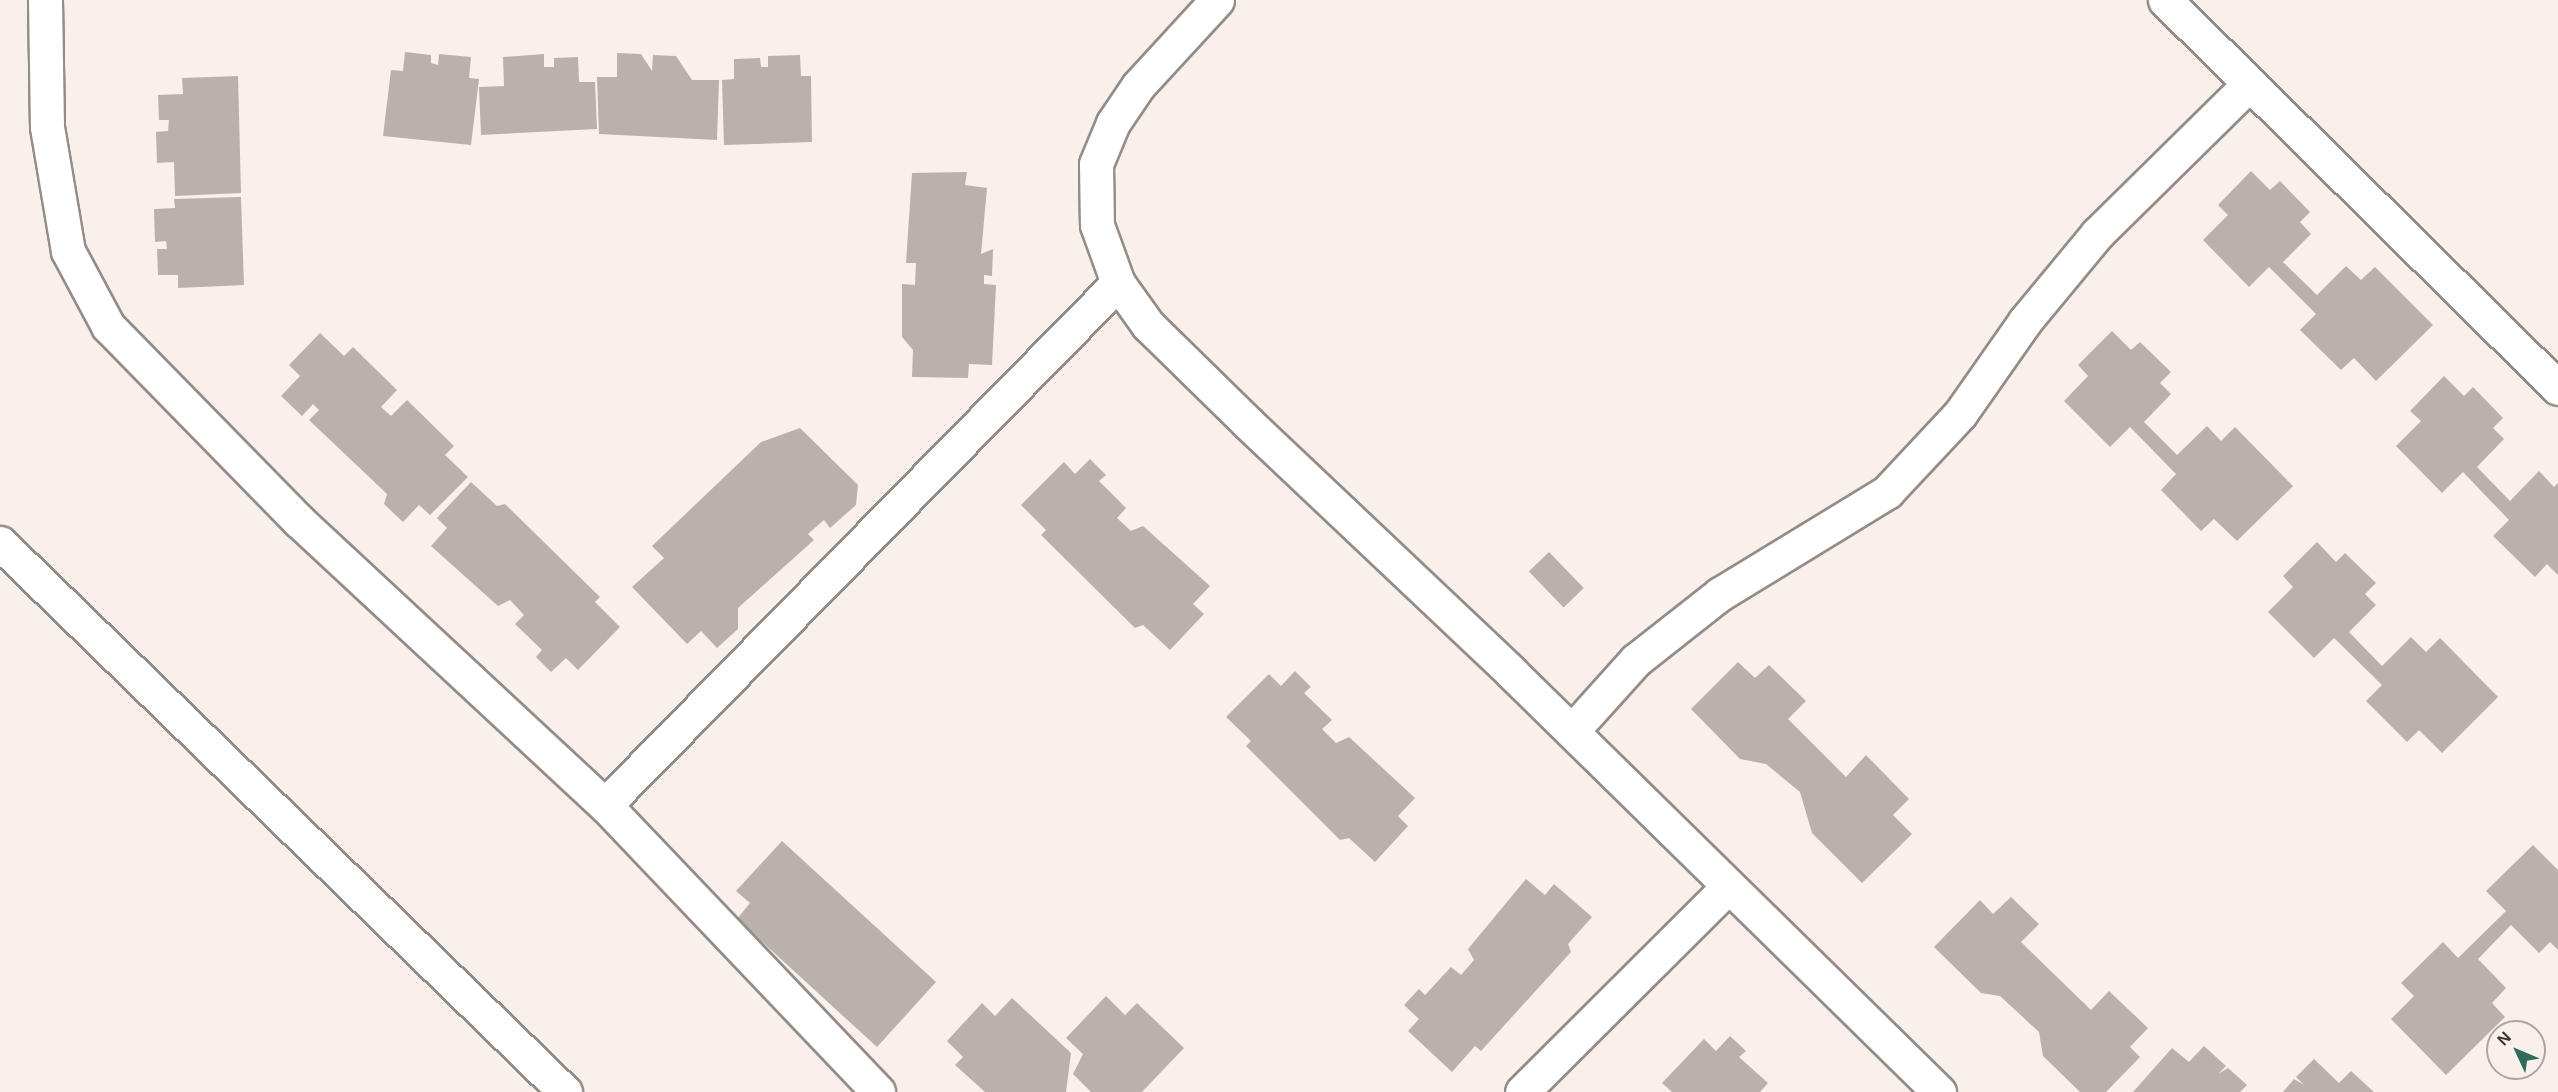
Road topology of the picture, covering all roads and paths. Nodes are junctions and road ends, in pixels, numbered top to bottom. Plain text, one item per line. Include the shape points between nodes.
1 (45, 0) edge
2 (1217, 0) edge
3 (2165, 0) edge
4 (2249, 84) junction
5 (1118, 283) junction
6 (2558, 387) edge
7 (0, 543) edge
8 (1572, 731) junction
9 (605, 805) junction
10 (1728, 887) junction
11 (564, 1092) edge
12 (878, 1092) edge
13 (1522, 1092) edge
14 (1940, 1092) edge

1 - 9 street via 47,127 68,251 108,327 299,520
2 - 5 street via 1138,87 1113,123 1096,164 1097,225
3 - 4 street
4 - 6 street
4 - 8 street via 2097,234 2025,321 1960,414 1887,492 1720,594 1636,660
5 - 8 street via 1148,325
5 - 9 street
7 - 11 street
8 - 10 street
9 - 12 street
10 - 13 street
10 - 14 street

